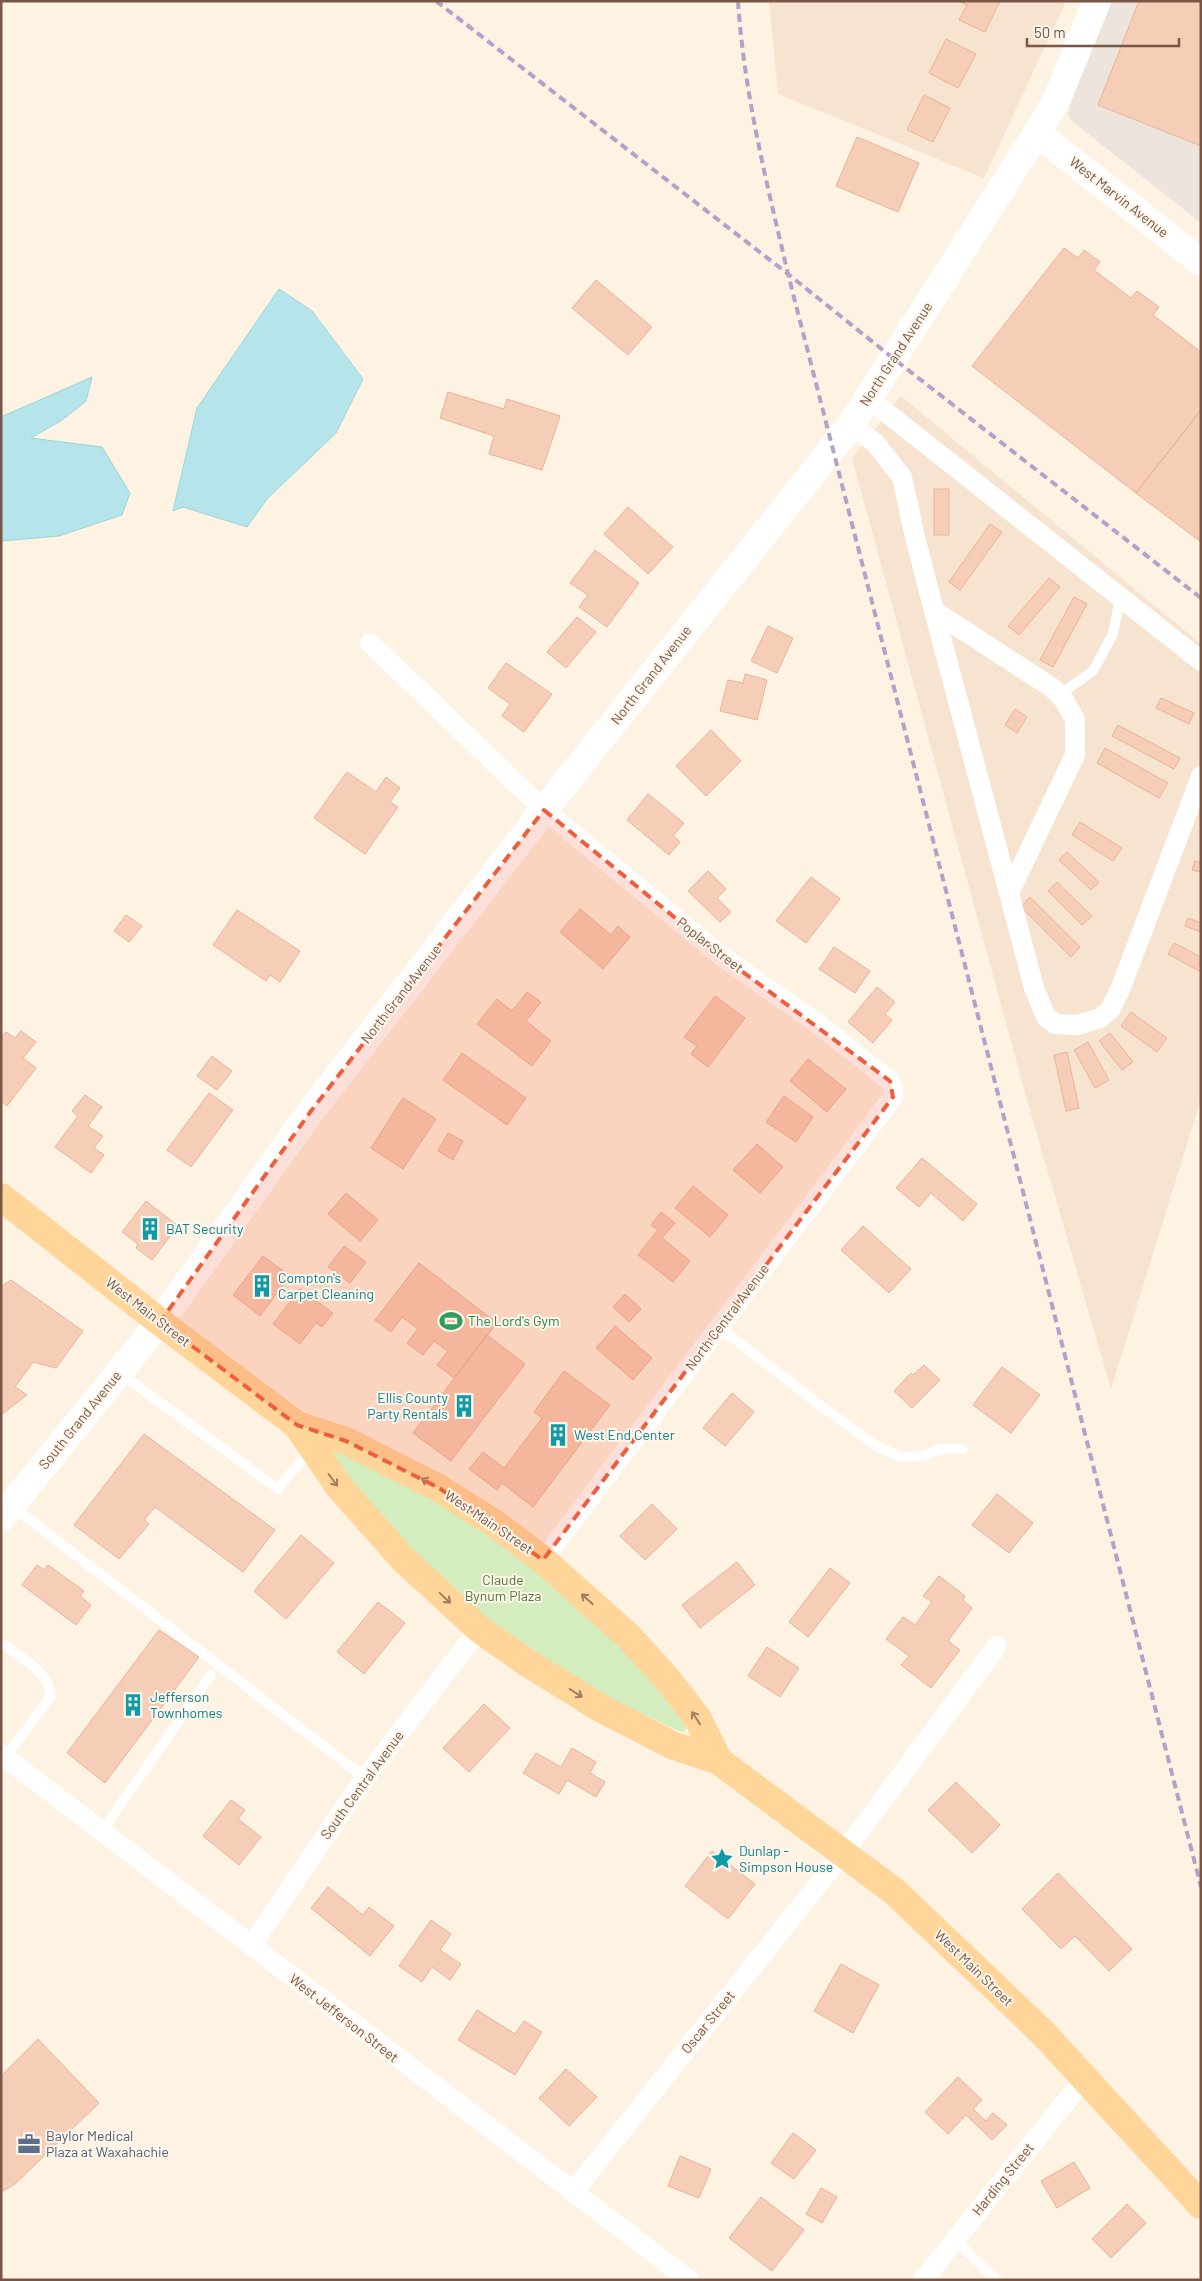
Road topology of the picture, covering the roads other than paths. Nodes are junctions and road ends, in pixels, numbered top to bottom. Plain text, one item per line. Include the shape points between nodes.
1 (1097, 1) edge
2 (1037, 133) junction
3 (1201, 262) edge
4 (868, 398) junction
5 (851, 425) junction
6 (1120, 598) junction
7 (934, 611) junction
8 (370, 643) dead end
9 (1201, 662) edge
10 (1059, 695) junction
11 (1201, 776) edge
12 (544, 810) junction
13 (1009, 893) junction
14 (880, 1073) joint
15 (1, 1197) edge
16 (160, 1322) junction
17 (719, 1327) junction
18 (119, 1372) junction
19 (297, 1424) junction
20 (311, 1447) junction
21 (963, 1449) dead end
22 (4, 1507) edge
23 (543, 1560) junction
24 (479, 1629) junction
25 (1, 1643) edge
26 (997, 1646) dead end
27 (211, 1675) dead end
28 (3, 1755) edge
29 (719, 1761) junction
30 (365, 1778) junction
31 (102, 1831) junction
32 (844, 1852) junction
33 (251, 1946) junction
34 (1084, 2079) junction
35 (573, 2192) junction
36 (1201, 2205) edge
37 (955, 2240) junction
38 (689, 2280) edge
39 (923, 2280) edge
40 (997, 2280) edge

1 - 2 main road, North Grand Avenue via 1057,99
2 - 3 main road, West Marvin Avenue
2 - 4 main road, North Grand Avenue
4 - 5 main road, North Grand Avenue
4 - 6 street
5 - 7 street via 876,443 902,477
5 - 12 main road, North Grand Avenue
6 - 9 street
6 - 10 lane via 1113,634 1093,671
7 - 10 street
7 - 13 street
8 - 12 street, Poplar Street
10 - 13 street via 1075,720 1075,755
11 - 13 street via 1120,990 1110,1010 1100,1018 1078,1025 1055,1024 1046,1017 1034,988
12 - 14 street, Poplar Street via 724,958 818,1024
12 - 16 main road, North Grand Avenue via 311,1111
14 - 17 street, North Central Avenue via 890,1081 893,1097
15 - 16 main road, West Main Street
16 - 18 main road, South Grand Avenue
16 - 19 main road, West Main Street
17 - 21 lane via 825,1409 875,1444 900,1457 924,1456 940,1449
17 - 23 street, North Central Avenue
18 - 20 lane via 278,1489
18 - 22 main road, South Grand Avenue
19 - 20 main road, West Main Street
23 -> 19 main road, West Main Street via 497,1525 439,1488 346,1441
20 -> 24 main road, West Main Street via 340,1488 403,1559
22 - 30 lane
29 -> 23 main road, West Main Street via 698,1719 668,1680 628,1637
24 -> 29 main road, West Main Street via 602,1710 674,1746
24 - 30 street, South Central Avenue
25 - 28 lane via 46,1679 51,1689 50,1698
26 - 32 street, Oscar Street
27 - 31 lane
28 - 31 street, West Jefferson Street
29 - 32 main road, West Main Street
30 - 33 street, South Central Avenue
31 - 33 street, West Jefferson Street
32 - 34 main road, West Main Street via 895,1892 1043,2033
32 - 35 street, Oscar Street
33 - 35 street, West Jefferson Street
34 - 36 main road, West Main Street
34 - 37 street, Harding Street
35 - 38 street, West Jefferson Street
37 - 39 street, Harding Street
37 - 40 lane

